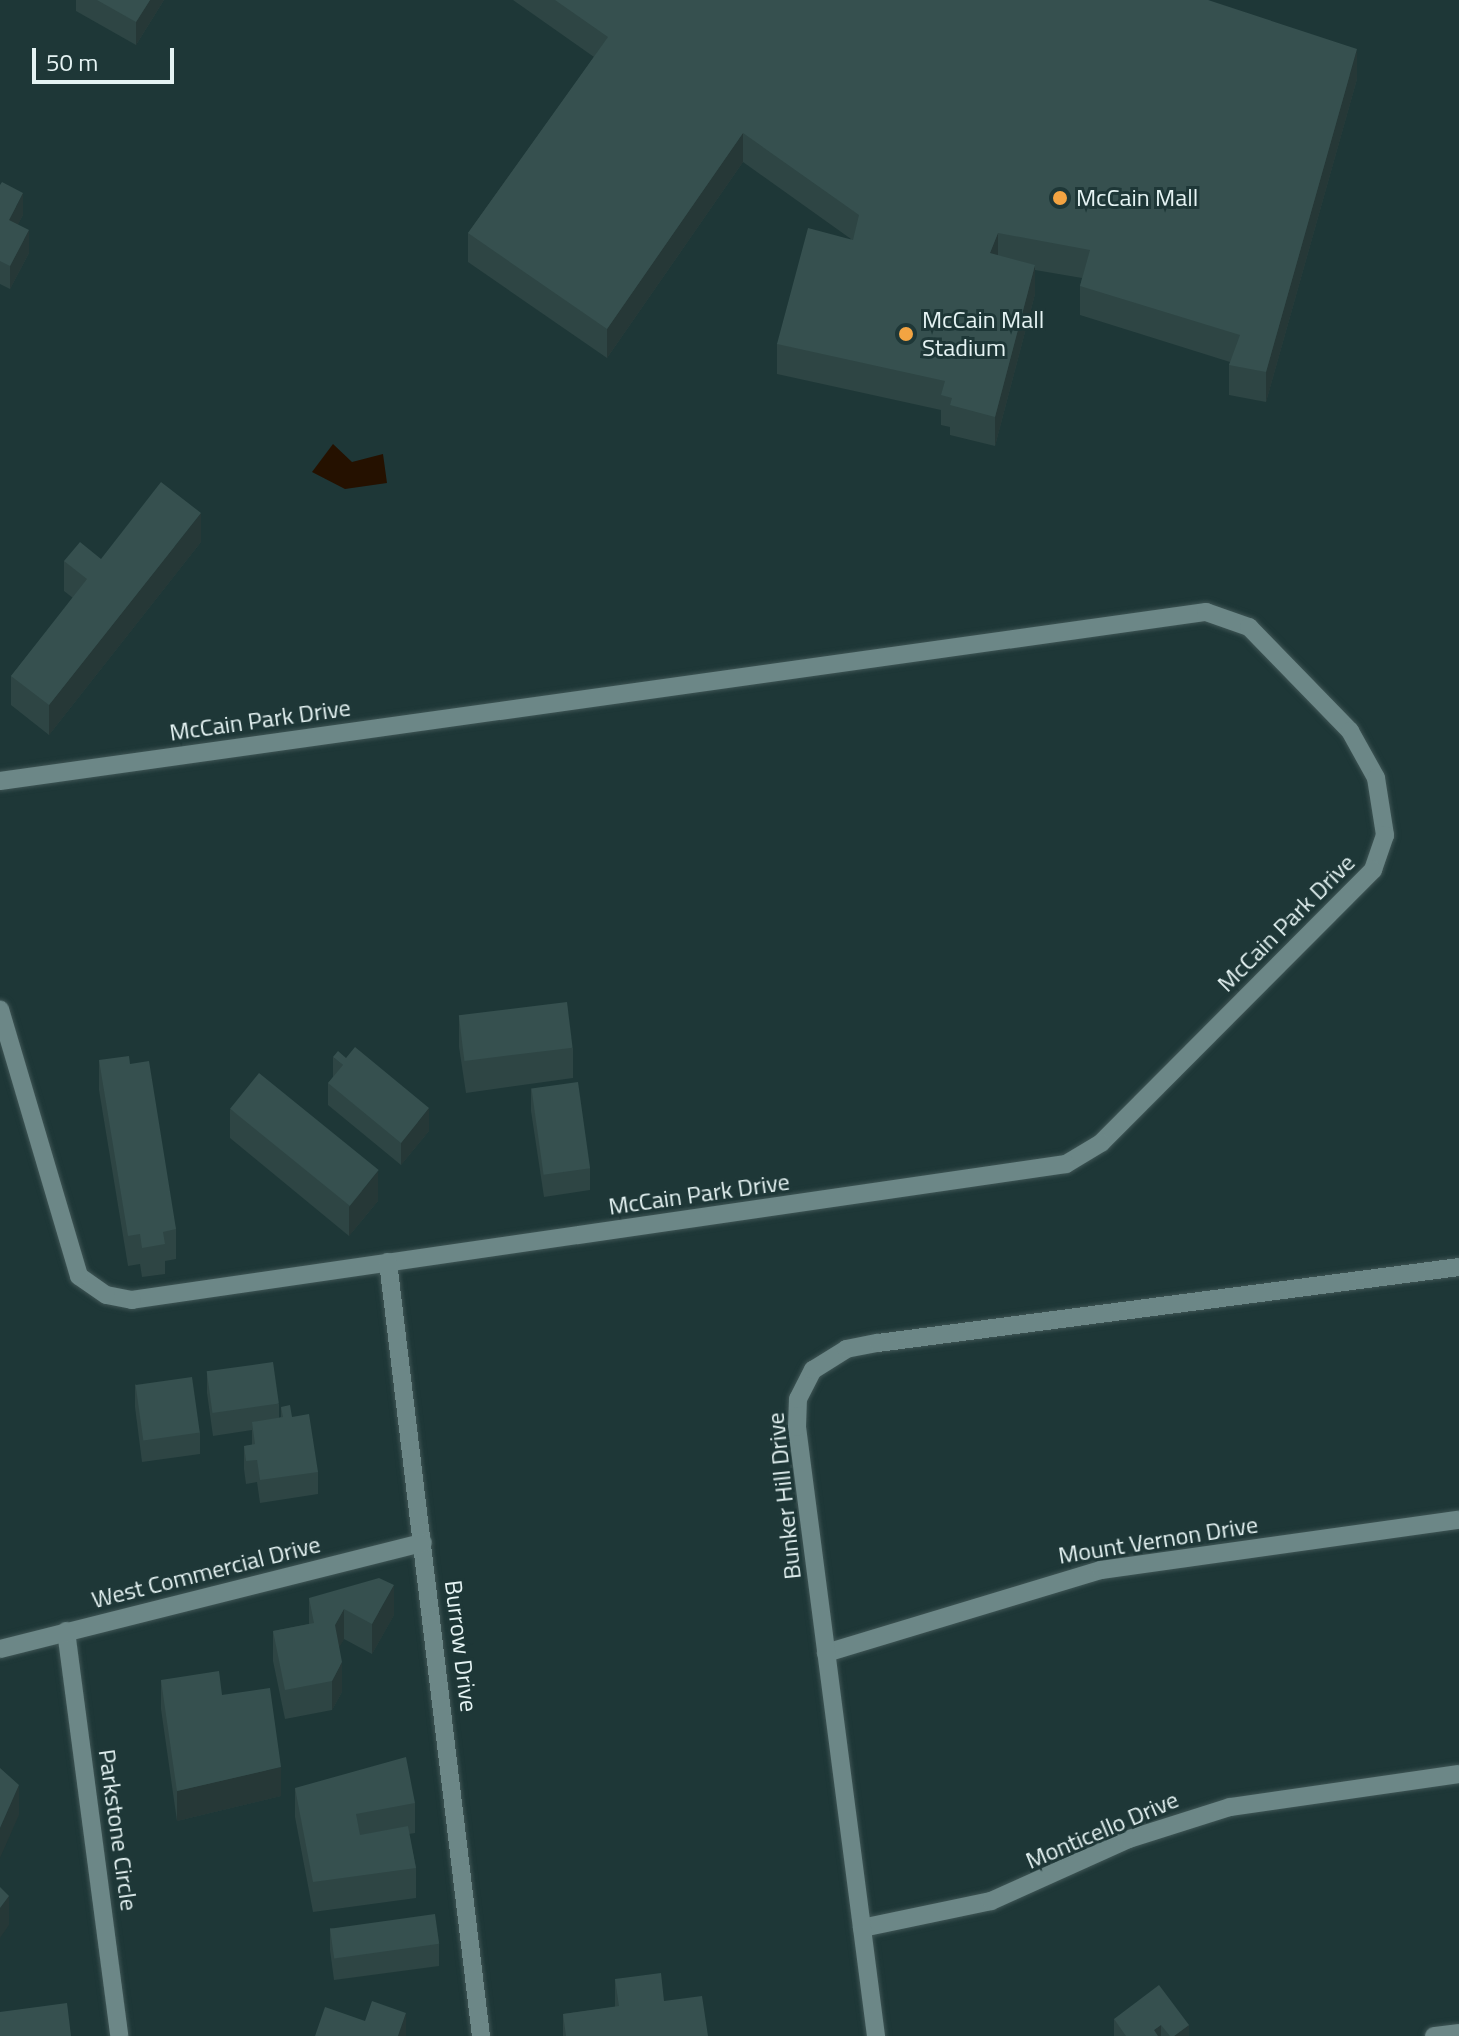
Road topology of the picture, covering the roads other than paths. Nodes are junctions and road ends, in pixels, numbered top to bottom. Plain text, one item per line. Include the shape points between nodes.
1 (0, 781) edge
2 (0, 1009) edge
3 (388, 1262) junction
4 (1459, 1267) edge
5 (1459, 1520) edge
6 (423, 1543) junction
7 (66, 1631) junction
8 (0, 1649) edge
9 (826, 1653) junction
10 (1459, 1774) edge
11 (862, 1928) junction
12 (1459, 2033) edge
13 (119, 2036) edge
14 (481, 2036) edge
15 (876, 2036) edge
16 (1434, 2036) edge

1 - 3 street, McCain Park Drive via 1206,612 1249,627 1366,757 1385,835 1373,870 1082,1158 1033,1173
2 - 3 street, McCain Park Drive via 75,1267 96,1290 132,1300
3 - 6 street, Burrow Drive
4 - 9 street, Bunker Hill Drive via 878,1343 829,1356 804,1383 797,1427
5 - 9 street, Mount Vernon Drive via 1101,1570
6 - 7 street, West Commercial Drive
6 - 14 street, Burrow Drive
7 - 8 street, West Commercial Drive
7 - 13 street, Parkstone Circle
9 - 11 street, Bunker Hill Drive
10 - 11 street, Monticello Drive via 1230,1807 1129,1839 991,1901
11 - 15 street, Bunker Hill Drive
12 - 16 street

